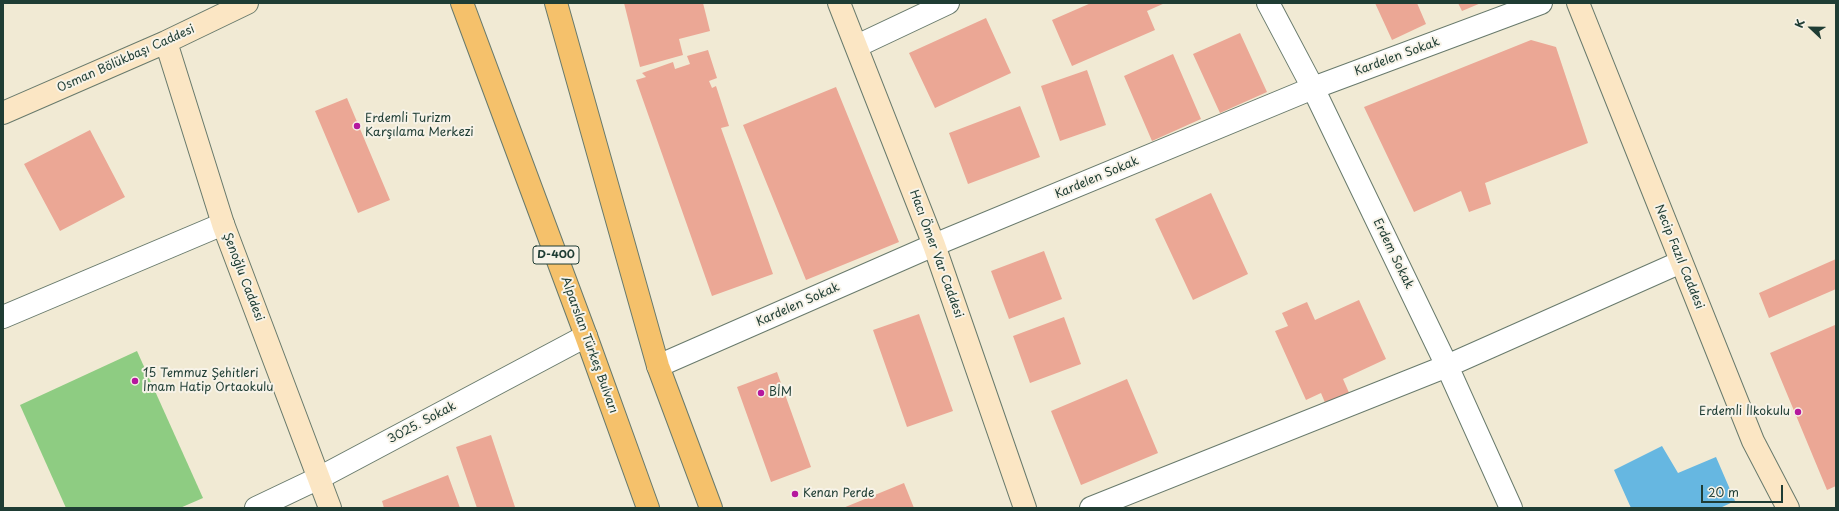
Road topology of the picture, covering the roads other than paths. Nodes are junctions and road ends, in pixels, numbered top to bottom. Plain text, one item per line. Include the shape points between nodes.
1 (247, 3) edge
2 (462, 3) edge
3 (556, 3) edge
4 (839, 3) edge
5 (948, 3) edge
6 (1268, 3) edge
7 (1541, 3) edge
8 (1578, 3) edge
9 (166, 42) junction
10 (857, 46) junction
11 (1312, 88) junction
12 (3, 113) edge
13 (223, 224) junction
14 (934, 245) junction
15 (1681, 262) junction
16 (3, 318) edge
17 (586, 336) junction
18 (658, 366) junction
19 (1447, 366) junction
20 (319, 478) junction
21 (256, 508) edge
22 (330, 508) edge
23 (648, 508) edge
24 (711, 508) edge
25 (1025, 508) edge
26 (1091, 508) edge
27 (1511, 508) edge
28 (1788, 508) edge

1 - 9 street, Osman Bölükbaşı Caddesi
2 - 17 highway, Alparslan Türkeş Bulvarı / D-400
3 - 18 highway
4 - 10 street, Hacı Ömer Var Caddesi
5 - 10 street
6 - 11 street, Erdem Sokak
7 - 11 street, Kardelen Sokak
8 - 15 street, Necip Fazıl Caddesi
9 - 12 street, Osman Bölükbaşı Caddesi
9 - 13 street, Şenoğlu Caddesi
10 - 14 street, Hacı Ömer Var Caddesi
11 - 14 street, Kardelen Sokak
11 - 19 street, Erdem Sokak
13 - 16 street
13 - 20 street, Şenoğlu Caddesi
14 - 18 street, Kardelen Sokak
14 - 25 street, Hacı Ömer Var Caddesi
15 - 19 street
15 - 28 street, Necip Fazıl Caddesi via 1753,441
17 - 20 street, 3025. Sokak
17 - 23 highway, Alparslan Türkeş Bulvarı / D-400
18 - 24 highway
19 - 26 street
19 - 27 street, Erdem Sokak
20 - 21 street, 3025. Sokak
20 - 22 street, Şenoğlu Caddesi

